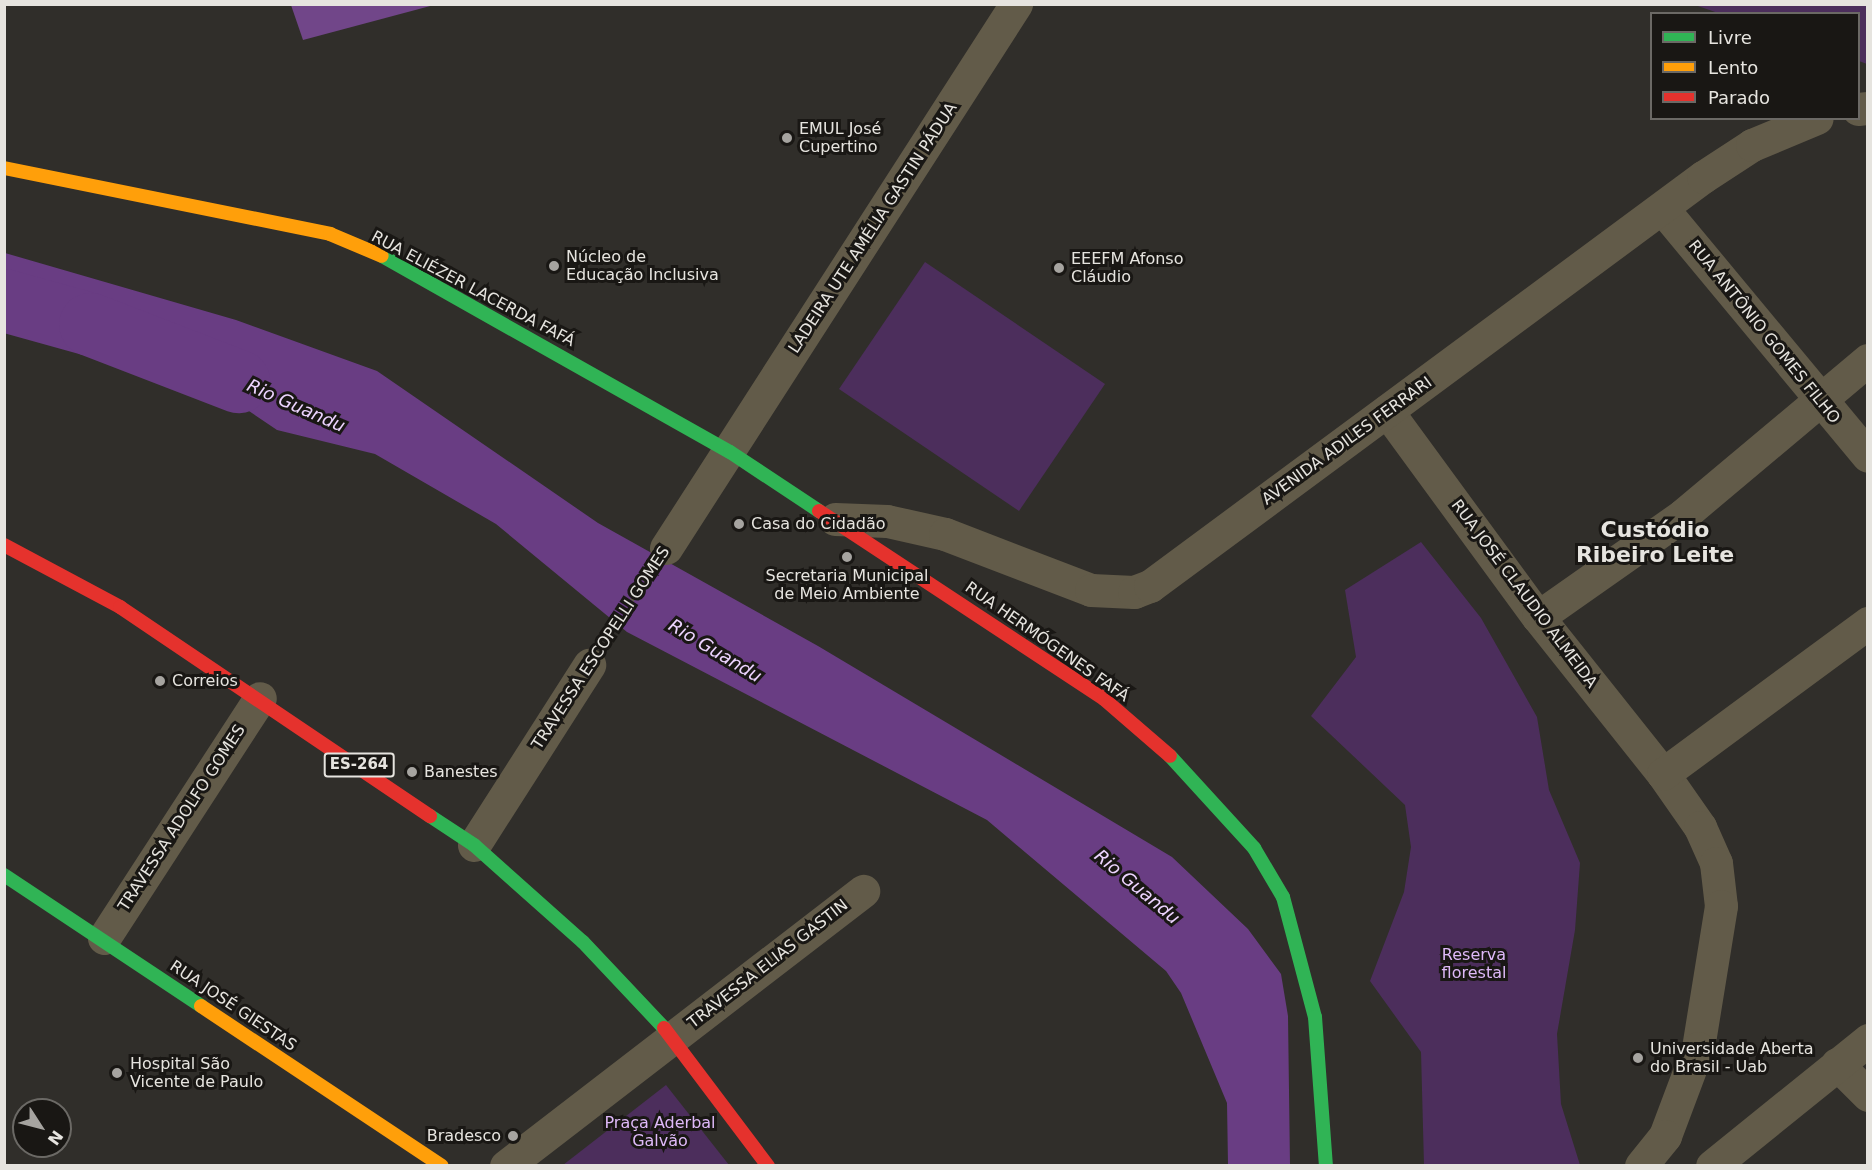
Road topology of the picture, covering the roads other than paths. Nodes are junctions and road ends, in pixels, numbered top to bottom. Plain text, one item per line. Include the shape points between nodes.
1 (1016, 4) edge
2 (1812, 120) edge
3 (4, 168) edge
4 (1662, 208) junction
5 (1868, 360) edge
6 (1818, 401) junction
7 (1387, 411) junction
8 (730, 452) junction
9 (1868, 456) edge
10 (834, 519) junction
11 (4, 545) edge
12 (666, 548) road end
13 (1538, 616) junction
14 (1868, 623) edge
15 (589, 666) road end
16 (260, 698) junction
17 (1663, 774) junction
18 (474, 845) junction
19 (4, 876) edge
20 (863, 891) dead end
21 (104, 939) junction
22 (673, 1038) junction
23 (1868, 1040) edge
24 (1837, 1064) junction
25 (1868, 1095) edge
26 (442, 1166) edge
27 (506, 1166) edge
28 (768, 1166) edge
29 (1326, 1166) edge
30 (1641, 1166) edge
31 (1712, 1166) edge

1 - 8 street, LADEIRA UTE AMÉLIA GASTIN PÁDUA
2 - 4 street, AVENIDA ADILES FERRARI via 1752,145
3 - 8 street, RUA ELIÉZER LACERDA FAFÁ via 330,234 389,259 523,332
4 - 6 street, RUA ANTÔNIO GOMES FILHO
4 - 7 street, AVENIDA ADILES FERRARI
5 - 6 street
6 - 9 street, RUA ANTÔNIO GOMES FILHO
6 - 13 street via 1683,515
7 - 10 street, AVENIDA ADILES FERRARI via 1161,579 1134,592 1060,582 945,534 887,521
7 - 13 street, RUA JOSÉ CLAUDIO ALMEIDA
8 - 10 street, RUA HERMÓGENES FAFÁ
8 - 12 street, TRAVESSA ESCOPELLI GOMES
10 - 29 street, RUA HERMÓGENES FAFÁ via 1104,699 1191,775 1254,848 1284,897 1300,951 1314,1017
11 - 16 street, ES-264 via 120,607
13 - 17 street, RUA JOSÉ CLAUDIO ALMEIDA
14 - 17 street
15 - 18 street, TRAVESSA ESCOPELLI GOMES
16 - 18 street, ES-264
16 - 21 street, TRAVESSA ADOLFO GOMES
17 - 30 street, RUA JOSÉ CLAUDIO ALMEIDA via 1712,854 1721,906 1698,1048 1665,1136
18 - 22 street, ES-264 via 583,942
19 - 21 street, RUA JOSÉ GIESTAS
20 - 22 street, TRAVESSA ELIAS GASTIN
21 - 26 street, RUA JOSÉ GIESTAS
22 - 27 street, TRAVESSA ELIAS GASTIN
22 - 28 street, ES-264
23 - 24 street
24 - 25 street
24 - 31 street

